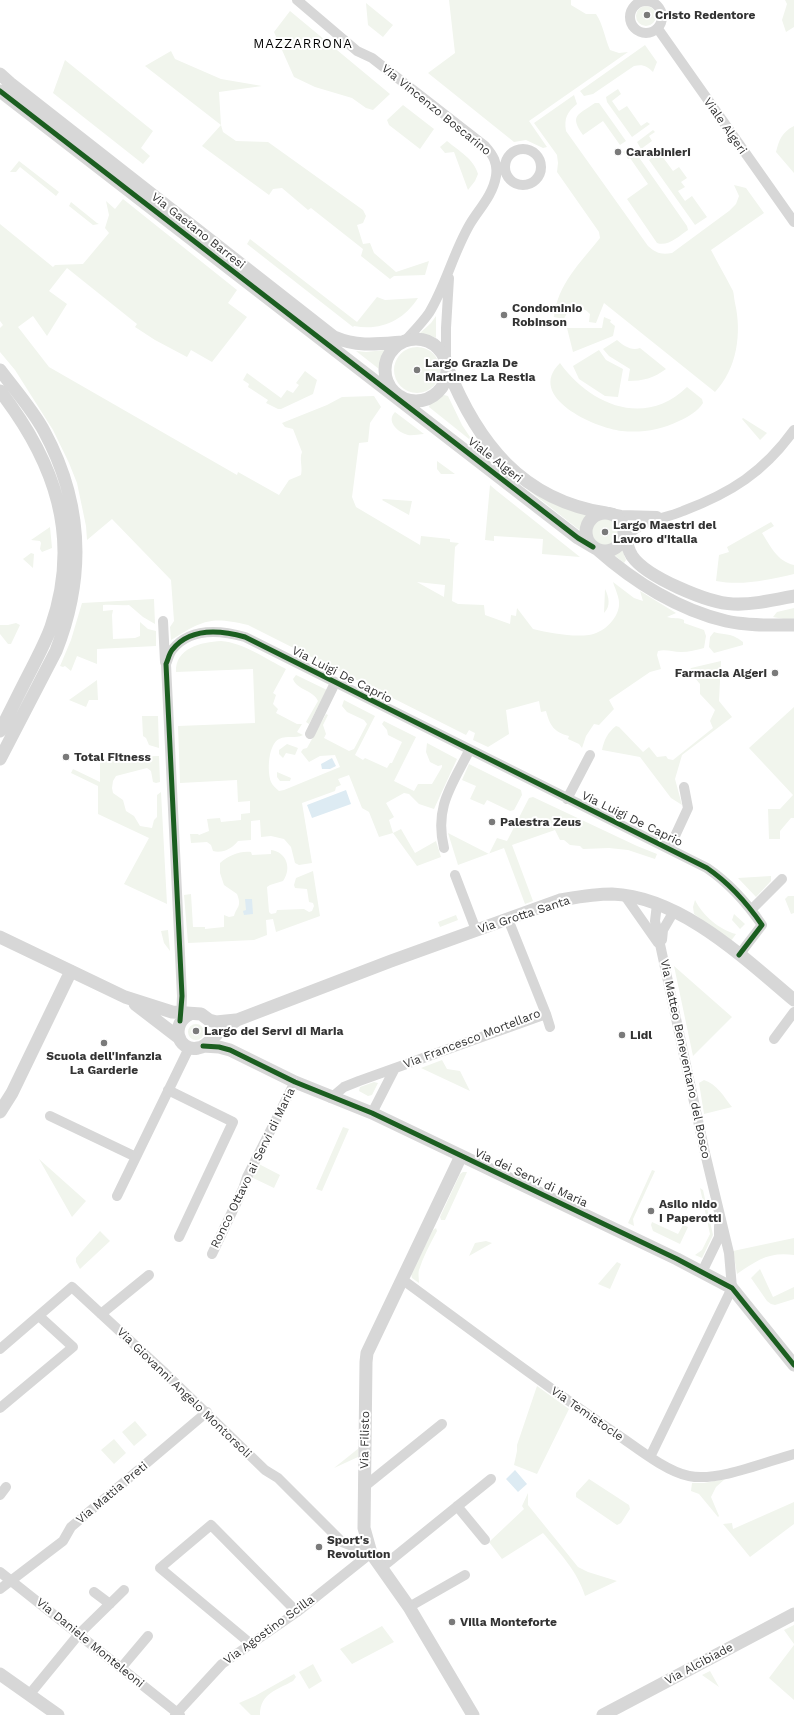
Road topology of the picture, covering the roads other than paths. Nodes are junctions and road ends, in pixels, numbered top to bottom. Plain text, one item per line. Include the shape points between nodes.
1 (296, 0) edge
2 (653, 1) edge
3 (658, 29) junction
4 (0, 74) edge
5 (0, 92) edge
6 (493, 155) junction
7 (507, 159) junction
8 (512, 182) junction
9 (491, 193) junction
10 (794, 222) edge
11 (449, 272) junction
12 (404, 342) junction
13 (446, 364) junction
14 (0, 370) edge
15 (0, 391) edge
16 (393, 392) junction
17 (794, 430) edge
18 (608, 513) junction
19 (667, 516) junction
20 (625, 536) junction
21 (596, 549) junction
22 (794, 596) edge
23 (163, 620) dead end
24 (794, 625) edge
25 (166, 664) junction
26 (336, 684) junction
27 (0, 730) edge
28 (310, 734) dead end
29 (469, 750) junction
30 (590, 755) dead end
31 (0, 759) edge
32 (684, 787) dead end
33 (567, 799) junction
34 (444, 848) dead end
35 (669, 849) junction
36 (455, 875) dead end
37 (782, 879) dead end
38 (625, 896) junction
39 (657, 904) junction
40 (751, 910) junction
41 (674, 911) junction
42 (508, 919) junction
43 (476, 930) junction
44 (0, 937) edge
45 (661, 946) junction
46 (739, 955) junction
47 (71, 971) junction
48 (182, 996) junction
49 (125, 997) junction
50 (794, 1000) edge
51 (165, 1010) junction
52 (794, 1012) edge
53 (546, 1014) junction
54 (187, 1015) junction
55 (235, 1021) junction
56 (550, 1026) dead end
57 (210, 1034) junction
58 (178, 1037) junction
59 (774, 1039) dead end
60 (189, 1048) junction
61 (230, 1050) junction
62 (395, 1068) junction
63 (295, 1082) junction
64 (168, 1090) junction
65 (331, 1098) junction
66 (0, 1112) edge
67 (372, 1113) junction
68 (50, 1116) dead end
69 (461, 1156) junction
70 (136, 1157) junction
71 (117, 1196) dead end
72 (719, 1214) junction
73 (179, 1237) dead end
74 (212, 1254) dead end
75 (702, 1272) junction
76 (149, 1275) dead end
77 (403, 1280) junction
78 (732, 1288) junction
79 (101, 1314) junction
80 (39, 1316) junction
81 (0, 1349) edge
82 (794, 1365) edge
83 (0, 1408) edge
84 (207, 1412) junction
85 (442, 1424) dead end
86 (794, 1454) edge
87 (650, 1457) junction
88 (491, 1479) dead end
89 (365, 1486) junction
90 (457, 1506) junction
91 (484, 1540) dead end
92 (371, 1553) junction
93 (381, 1568) junction
94 (0, 1572) edge
95 (465, 1575) dead end
96 (11, 1581) junction
97 (0, 1589) edge
98 (124, 1590) dead end
99 (94, 1592) dead end
100 (110, 1604) junction
101 (410, 1606) junction
102 (297, 1612) junction
103 (794, 1614) edge
104 (79, 1634) junction
105 (148, 1636) dead end
106 (251, 1644) junction
107 (121, 1668) junction
108 (0, 1674) edge
109 (29, 1695) junction
110 (177, 1714) edge
111 (58, 1715) edge
112 (473, 1715) edge
113 (604, 1715) edge

1 - 6 street, Via Vincenzo Boscarino via 357,51 372,58 485,146
2 - 3 street via 662,14 662,22
2 - 3 street via 644,0 636,4 631,11 630,19 634,27 641,32 650,33
3 - 10 street, Viale Algeri
4 - 12 street, Via Gaetano Barresi via 334,337 362,345
5 - 16 street, Via Gaetano Barresi
6 - 7 street
6 - 9 street, Via Vincenzo Boscarino via 497,172
7 - 8 street via 506,171
7 - 8 street via 514,151 525,150 536,154 540,164 539,175 530,183 524,185
8 - 9 street via 501,185
9 - 11 street, Via Vincenzo Boscarino via 456,250
11 - 12 street via 428,315
11 - 13 street
12 - 13 street via 417,339 430,342 440,350
12 - 16 street via 392,351 386,364 386,377
13 - 16 street via 445,381 432,396 411,400
13 - 18 street, Viale Algeri via 457,393 475,426 507,465 554,497 584,508
14 - 31 street via 44,430 56,456 68,489 77,538 74,587 62,636
15 - 27 street via 32,436 52,480 64,544 61,581 51,626
16 - 21 street, Viale Algeri via 578,538
17 - 19 street via 778,451 746,480 708,502
18 - 19 street
18 - 20 street via 620,519
18 - 21 street via 596,515 586,528 587,538
19 - 20 street via 640,524
20 - 21 street via 616,548 610,551
20 - 22 street via 632,557 640,564 679,588 702,598 744,604
21 - 24 street, Viale Algeri via 622,570 683,606 728,622
23 - 25 street
25 - 26 street, Via Luigi De Caprio via 171,651 182,641 193,635 220,631 245,637
25 - 48 street
26 - 28 street
26 - 29 street, Via Luigi De Caprio
29 - 33 street, Via Luigi De Caprio
29 - 34 street via 441,812 440,825
30 - 33 street
32 - 35 street via 688,808
33 - 35 street, Via Luigi De Caprio
35 - 40 street, Via Luigi De Caprio via 719,877
36 - 43 street
37 - 40 street
38 - 39 street, Via Grotta Santa
38 - 42 street, Via Grotta Santa via 587,895 560,900
38 - 45 street
39 - 41 street, Via Grotta Santa
39 - 45 street, Via Matteo Beneventano del Bosco via 655,921
40 - 46 street, Via Luigi De Caprio via 762,925
41 - 45 street via 664,930
41 - 46 street, Via Grotta Santa via 696,923
42 - 43 street, Via Grotta Santa
42 - 53 street, Via Francesco Mortellaro
43 - 55 street, Via Grotta Santa
44 - 47 street
45 - 72 street, Via Matteo Beneventano del Bosco
46 - 50 street, Via Grotta Santa
47 - 49 street
47 - 66 street via 12,1093
48 - 51 street via 178,1002
48 - 54 street
49 - 51 street
49 - 58 street
51 - 54 street
52 - 59 street
53 - 56 street
53 - 62 street, Via Francesco Mortellaro
54 - 57 street via 205,1016
54 - 58 street via 177,1029
55 - 57 street, Via Grotta Santa via 216,1022
55 - 61 street via 227,1036
57 - 60 street via 194,1049
57 - 61 street
57 - 61 street via 219,1047
58 - 60 street
60 - 64 street
61 - 63 street, Via dei Servi di Maria
62 - 65 street, Via Francesco Mortellaro via 344,1087
62 - 67 street
63 - 65 street, Via dei Servi di Maria
63 - 74 street, Ronco Ottavo ai Servi di Maria via 247,1176
64 - 70 street
64 - 73 street via 233,1122
65 - 67 street, Via dei Servi di Maria
67 - 69 street, Via dei Servi di Maria
68 - 70 street
69 - 75 street, Via dei Servi di Maria
69 - 77 street, Via Filisto
70 - 71 street
72 - 75 street via 719,1237
72 - 78 street via 729,1253
75 - 78 street, Via dei Servi di Maria
76 - 79 street
77 - 87 street, Via Temistocle via 579,1409
77 - 89 street, Via Filisto via 366,1362
78 - 82 street, Via dei Servi di Maria
78 - 87 street
79 - 80 street, Via Giovanni Angelo Montorsoli via 72,1287
79 - 84 street, Via Giovanni Angelo Montorsoli
80 - 81 street, Via Giovanni Angelo Montorsoli
80 - 83 street via 73,1347
84 - 92 street, Via Giovanni Angelo Montorsoli via 342,1542
84 - 96 street, Via Mattia Preti via 71,1527 63,1541
85 - 89 street
86 - 87 street, Via Temistocle via 706,1478 677,1472
88 - 90 street
89 - 92 street, Via Filisto via 364,1528
90 - 91 street
90 - 93 street
92 - 93 street, Via Filisto
92 - 102 street, Via Agostino Scilla
93 - 101 street, Via Filisto
94 - 96 street, Via Daniele Monteleoni
95 - 101 street
96 - 97 street, Via Mattia Preti
96 - 104 street, Via Daniele Monteleoni
98 - 100 street
99 - 100 street
100 - 104 street
101 - 112 street, Via Filisto
102 - 106 street, Via Agostino Scilla
102 - 106 street via 210,1525 160,1568
103 - 113 street, Via Alcibiade
104 - 107 street, Via Daniele Monteleoni
104 - 109 street
105 - 107 street
106 - 110 street, Via Agostino Scilla via 222,1664
107 - 110 street, Via Daniele Monteleoni
108 - 109 street
109 - 111 street

